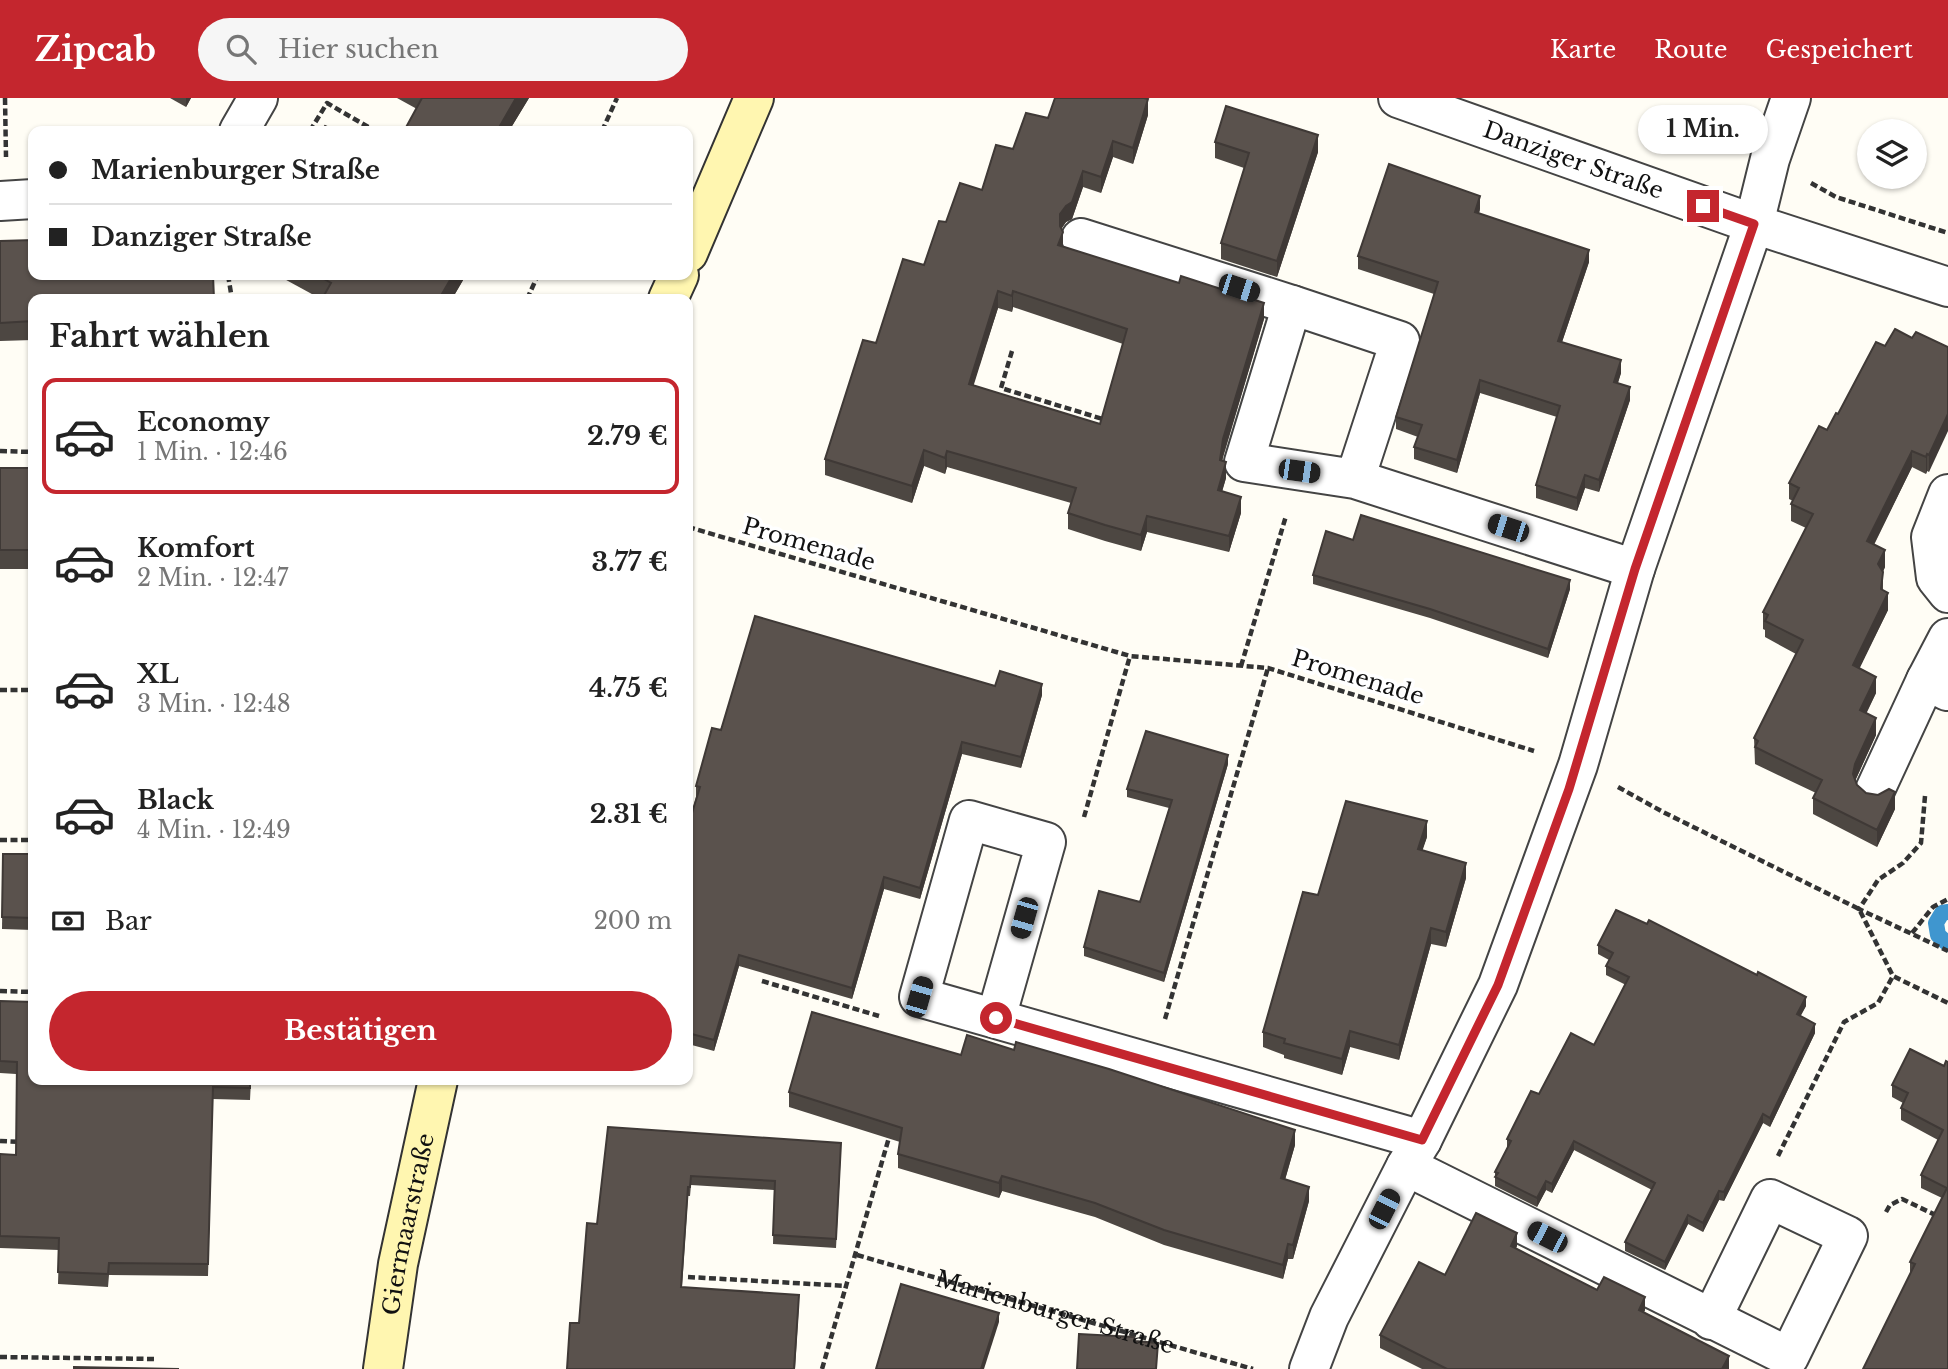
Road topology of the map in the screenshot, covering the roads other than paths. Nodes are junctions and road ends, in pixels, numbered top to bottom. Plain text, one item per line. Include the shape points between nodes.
1 (258, 98) edge
2 (754, 98) edge
3 (1398, 98) edge
4 (1791, 98) edge
5 (242, 126) edge
6 (1754, 224) junction
7 (1081, 239) dead end
8 (693, 241) edge
9 (1948, 287) edge
10 (1292, 305) junction
11 (1355, 479) junction
12 (1948, 494) edge
13 (1635, 569) junction
14 (1948, 593) edge
15 (1948, 638) edge
16 (1937, 686) edge
17 (1875, 790) dead end
18 (996, 1018) junction
19 (437, 1085) edge
20 (1414, 1153) junction
21 (1711, 1320) junction
22 (383, 1369) edge
23 (1309, 1369) edge

1 - 5 street
2 - 8 main road
3 - 6 street, Danziger Straße
4 - 6 street
6 - 9 street, Danziger Straße
6 - 13 street
7 - 10 street
10 - 11 street via 1400,341
10 - 11 street via 1244,462
11 - 13 street
12 - 14 street via 1931,537 1936,578
13 - 20 street via 1578,765 1498,985
15 - 16 street
16 - 17 street
18 - 18 street via 919,997 968,820 1046,842
18 - 20 street via 1153,1063
19 - 22 main road, Giermaarstraße via 398,1264
20 - 21 street
20 - 23 street via 1329,1317
21 - 21 street via 1789,1357 1848,1236 1770,1199

